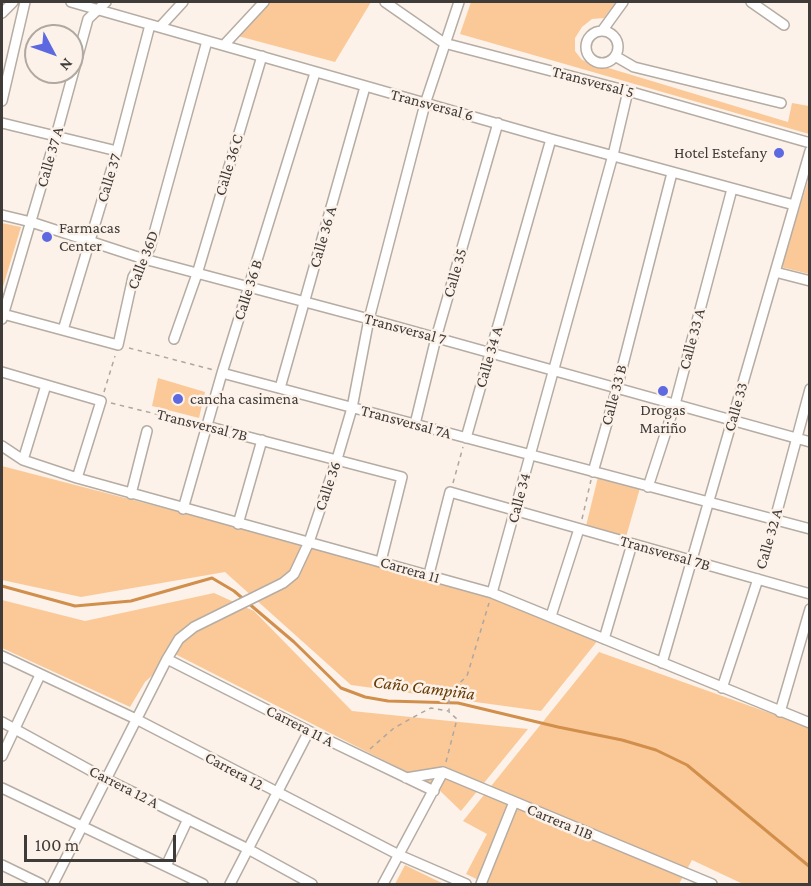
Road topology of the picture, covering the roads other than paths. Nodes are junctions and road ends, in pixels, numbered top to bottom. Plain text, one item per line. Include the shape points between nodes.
1 (13, 2) edge
2 (25, 2) edge
3 (71, 2) edge
4 (106, 2) edge
5 (183, 2) edge
6 (264, 2) edge
7 (385, 2) edge
8 (459, 2) edge
9 (623, 2) edge
10 (751, 2) edge
11 (98, 10) junction
12 (2, 13) edge
13 (150, 25) junction
14 (784, 25) dead end
15 (160, 27) junction
16 (602, 31) junction
17 (207, 41) junction
18 (444, 43) junction
19 (224, 45) junction
20 (262, 56) junction
21 (615, 56) junction
22 (315, 73) junction
23 (365, 87) junction
24 (628, 91) junction
25 (2, 101) edge
26 (781, 103) dead end
27 (425, 104) junction
28 (2, 123) edge
29 (498, 123) junction
30 (56, 136) junction
31 (551, 139) junction
32 (810, 143) edge
33 (117, 151) junction
34 (810, 151) edge
35 (613, 154) junction
36 (672, 173) junction
37 (732, 189) junction
38 (794, 205) junction
39 (2, 215) edge
40 (31, 222) junction
41 (89, 242) junction
42 (144, 259) junction
43 (775, 272) junction
44 (197, 274) junction
45 (810, 281) edge
46 (250, 287) junction
47 (305, 302) junction
48 (2, 316) edge
49 (369, 319) junction
50 (63, 330) junction
51 (436, 338) junction
52 (174, 339) dead end
53 (490, 352) junction
54 (554, 370) junction
55 (2, 372) edge
56 (222, 373) junction
57 (46, 385) junction
58 (280, 388) junction
59 (617, 388) junction
60 (810, 389) edge
61 (675, 404) junction
62 (352, 408) junction
63 (732, 420) junction
64 (415, 424) junction
65 (206, 426) junction
66 (147, 431) dead end
67 (466, 438) junction
68 (798, 439) junction
69 (262, 440) junction
70 (810, 442) edge
71 (2, 446) edge
72 (531, 455) junction
73 (338, 459) junction
74 (23, 460) junction
75 (593, 472) junction
76 (77, 478) junction
77 (648, 487) junction
78 (131, 494) junction
79 (708, 503) junction
80 (183, 508) junction
81 (516, 511) junction
82 (775, 519) junction
83 (238, 524) junction
84 (579, 529) junction
85 (810, 529) edge
86 (309, 542) junction
87 (632, 544) junction
88 (381, 561) junction
89 (691, 561) junction
90 (429, 574) junction
91 (758, 579) junction
92 (492, 593) junction
93 (810, 594) edge
94 (810, 609) edge
95 (551, 616) junction
96 (604, 639) junction
97 (2, 656) edge
98 (167, 659) junction
99 (662, 663) junction
100 (40, 675) junction
101 (722, 688) junction
102 (780, 712) junction
103 (136, 719) junction
104 (2, 722) edge
105 (810, 723) edge
106 (15, 729) junction
107 (309, 731) junction
108 (2, 756) edge
109 (443, 772) junction
110 (406, 778) junction
111 (106, 779) junction
112 (2, 788) edge
113 (434, 791) junction
114 (277, 794) junction
115 (514, 802) junction
116 (188, 819) junction
117 (82, 826) junction
118 (248, 849) junction
119 (399, 855) junction
120 (2, 865) edge
121 (166, 866) junction
122 (689, 881) edge
123 (41, 885) edge
124 (53, 885) edge
125 (203, 885) edge
126 (230, 885) edge
127 (312, 885) edge
128 (383, 885) edge
129 (466, 885) edge
130 (481, 885) edge
131 (712, 885) edge

1 - 12 street
2 - 25 street
3 - 11 street, Transversal 6
4 - 11 street, Calle 37 A
5 - 15 street
6 - 19 street
7 - 18 street, Transversal 5
8 - 18 street, Calle 36
9 - 16 street
10 - 14 street
11 - 13 street, Transversal 6
11 - 30 street, Calle 37 A via 87,19
13 - 15 street, Transversal 6
13 - 33 street, Calle 37
15 - 17 street, Transversal 6
16 - 21 street via 615,37
16 - 21 street via 592,34 587,42 590,57 603,63
17 - 19 street, Transversal 6
17 - 42 street, Calle 36D
18 - 24 street, Transversal 5
18 - 27 street, Calle 36
19 - 20 street, Transversal 6
20 - 22 street, Transversal 6
20 - 44 street, Calle 36 C
21 - 26 street via 634,67
22 - 23 street, Transversal 6
22 - 46 street, Calle 36 B
23 - 27 street, Transversal 6
23 - 47 street, Calle 36 A
24 - 32 street, Transversal 5
24 - 35 street, Calle 34
27 - 29 street, Transversal 6
27 - 49 street, Calle 36
28 - 30 street
29 - 31 street, Transversal 6
29 - 51 street, Calle 35
30 - 33 street
30 - 40 street, Calle 37 A
31 - 35 street, Transversal 6
31 - 53 street, Calle 34 A
33 - 41 street, Calle 37
34 - 38 street, Calle 33
35 - 36 street, Transversal 6
35 - 54 street, Calle 34
36 - 37 street, Transversal 6
36 - 59 street, Calle 33 B
37 - 38 street, Transversal 6
37 - 61 street, Calle 33 A
38 - 43 street, Calle 33
39 - 40 street, Transversal 7
40 - 41 street, Transversal 7
40 - 48 street, Calle 37 A
41 - 42 street, Transversal 7
41 - 50 street, Calle 37
42 - 44 street, Transversal 7
42 - 50 street, Calle 36D via 133,277 118,345
43 - 45 street
43 - 63 street, Calle 33
44 - 46 street, Transversal 7
44 - 52 street, Calle 36 C
46 - 47 street, Transversal 7
46 - 56 street, Calle 36 B
47 - 49 street, Transversal 7
47 - 58 street, Calle 36 A
48 - 50 street
49 - 51 street, Transversal 7
49 - 62 street, Calle 36
51 - 53 street, Transversal 7
51 - 64 street, Calle 35
53 - 54 street, Transversal 7
53 - 67 street, Calle 34 A
54 - 59 street, Transversal 7
54 - 72 street, Calle 34
55 - 57 street
56 - 58 street, Transversal 7A
56 - 65 street, Calle 36 B
57 - 74 street
57 - 76 street via 101,401
58 - 62 street, Transversal 7A
59 - 61 street, Transversal 7
59 - 75 street, Calle 33 B
60 - 68 street, Calle 32 A
61 - 63 street, Transversal 7
61 - 77 street, Calle 33 A
62 - 64 street, Transversal 7A
62 - 73 street, Calle 36
63 - 68 street, Transversal 7
63 - 79 street, Calle 33
64 - 67 street, Transversal 7A
65 - 69 street, Transversal 7B
65 - 80 street, Calle 36 B
66 - 78 street
67 - 72 street, Transversal 7A
68 - 70 street, Transversal 7
68 - 82 street, Calle 32 A
69 - 73 street, Transversal 7B
69 - 83 street
71 - 74 street, Carrera 11
72 - 75 street, Transversal 7A
72 - 81 street, Calle 34
73 - 86 street, Calle 36
73 - 88 street, Transversal 7B via 402,477
74 - 76 street, Carrera 11
75 - 77 street, Transversal 7A
76 - 78 street, Carrera 11
77 - 79 street, Transversal 7A
78 - 80 street, Carrera 11
79 - 82 street, Transversal 7A
79 - 89 street, Calle 33
80 - 83 street, Carrera 11
81 - 84 street, Transversal 7B
81 - 90 street, Transversal 7B via 450,492
81 - 92 street, Calle 34
82 - 85 street, Transversal 7A
83 - 86 street, Carrera 11
84 - 87 street, Transversal 7B
84 - 95 street
86 - 88 street, Carrera 11
86 - 98 street, Calle 36 via 294,574 194,627 179,639
87 - 89 street, Transversal 7B
87 - 96 street
88 - 90 street, Carrera 11
89 - 91 street, Transversal 7B
89 - 99 street, Calle 33
90 - 92 street, Carrera 11
91 - 93 street, Transversal 7B
91 - 101 street, Calle 32 A
92 - 95 street, Carrera 11
94 - 102 street
95 - 96 street, Carrera 11
96 - 99 street, Carrera 11
97 - 100 street, Carrera 12
98 - 103 street, Calle 36
98 - 107 street, Carrera 11 A
99 - 101 street, Carrera 11
100 - 103 street, Carrera 12
100 - 106 street
101 - 102 street, Carrera 11
102 - 105 street, Carrera 11
103 - 111 street, Calle 36
103 - 114 street, Carrera 12
104 - 106 street, Carrera 12 A
106 - 108 street
106 - 111 street, Carrera 12 A
107 - 110 street, Carrera 11 A
107 - 114 street
109 - 110 street
109 - 113 street
109 - 115 street, Carrera 11B
110 - 113 street, Carrera 11 A
111 - 116 street, Carrera 12 A
111 - 117 street, Calle 36
112 - 117 street
113 - 119 street
114 - 118 street
114 - 119 street, Carrera 12
115 - 122 street, Carrera 11B
115 - 130 street
116 - 118 street, Carrera 12 A
116 - 121 street
117 - 121 street
117 - 124 street, Calle 36
118 - 126 street
118 - 127 street, Carrera 12 A
119 - 128 street
119 - 129 street, Carrera 12
120 - 123 street
121 - 125 street
122 - 131 street, Carrera 11B

